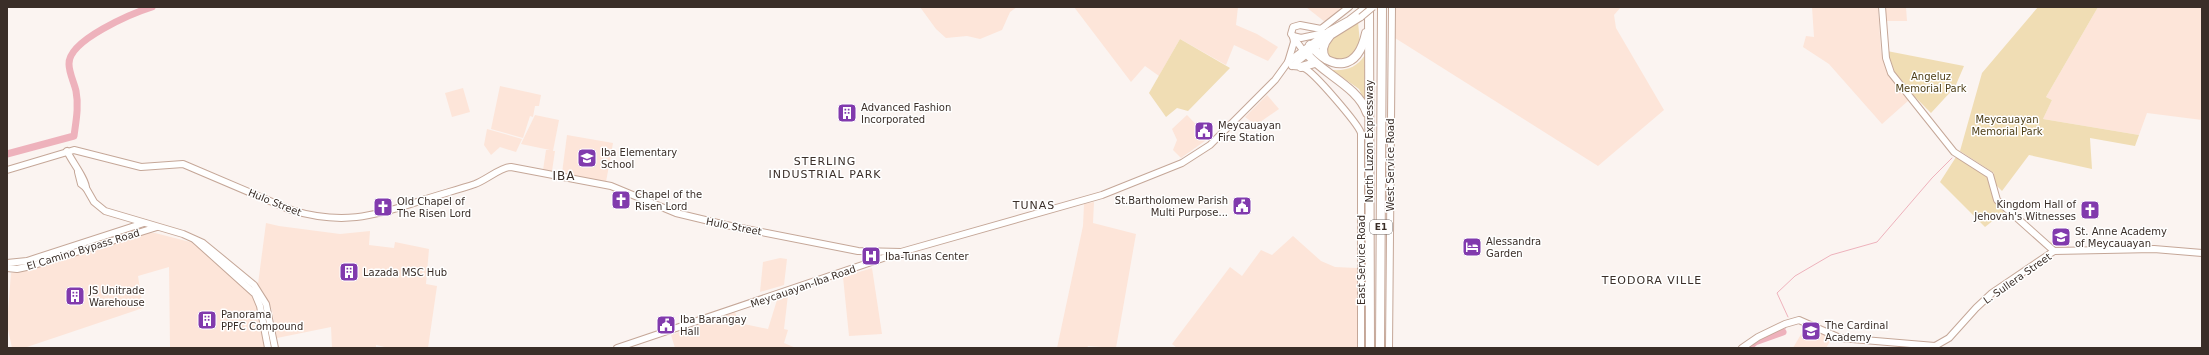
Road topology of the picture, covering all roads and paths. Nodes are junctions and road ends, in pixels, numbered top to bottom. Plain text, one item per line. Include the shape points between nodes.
1 (1349, 7) edge
2 (1366, 7) edge
3 (1369, 7) edge
4 (1373, 7) edge
5 (1382, 7) edge
6 (1392, 7) edge
7 (1882, 7) edge
8 (1363, 15) junction
9 (1292, 34) junction
10 (1329, 34) junction
11 (1308, 50) junction
12 (1327, 60) junction
13 (1290, 64) junction
14 (1308, 66) junction
15 (1369, 122) junction
16 (67, 152) junction
17 (7, 170) edge
18 (129, 219) junction
19 (144, 223) junction
20 (158, 226) junction
21 (128, 229) junction
22 (120, 231) junction
23 (123, 238) junction
24 (194, 239) junction
25 (2054, 251) junction
26 (901, 252) junction
27 (2202, 253) edge
28 (57, 255) junction
29 (7, 263) edge
30 (16, 266) junction
31 (7, 268) edge
32 (268, 348) edge
33 (275, 348) edge
34 (617, 348) edge
35 (1361, 348) edge
36 (1370, 348) edge
37 (1380, 348) edge
38 (1389, 348) edge
39 (1742, 348) edge

1 - 9 street via 1325,28 1314,29 1298,25 1292,28
2 - 8 street
3 - 8 highway, North Luzon Expressway / E1
4 - 8 street, bridge
5 - 37 highway, North Luzon Expressway / E1
6 - 38 street, West Service Road
7 - 25 street via 1886,58 1893,75 1954,152 1990,175 1998,200
8 - 10 street
8 - 12 highway via 1365,38 1356,56 1343,64
8 - 15 highway, North Luzon Expressway / E1
9 - 10 street via 1300,38
9 - 11 street
9 - 13 street via 1294,42
10 - 11 street, Meycauayan-Iba Road
10 - 12 highway via 1323,48
11 - 12 highway
11 - 13 street, Meycauayan-Iba Road
11 - 14 highway
13 - 14 street
13 - 26 street, Meycauayan-Iba Road via 1210,145 1182,163 1102,195
14 - 15 highway via 1358,96
14 - 35 street, East Service Road via 1356,123 1361,133
15 - 36 highway, North Luzon Expressway / E1
16 - 17 street, Hulo Street
16 - 18 street via 78,172 81,184 99,207 113,215
16 - 26 street, Hulo Street via 85,152 141,167 184,164 291,210 310,216 330,218 376,215 474,184 504,168 511,167 611,186 690,217 848,249
18 - 19 street
18 - 21 street
19 - 20 street
19 - 21 street, El Camino Bypass Road
20 - 23 street, El Camino Bypass Road
20 - 24 street
21 - 22 street, El Camino Bypass Road
22 - 23 street
22 - 28 street, El Camino Bypass Road
23 - 28 street, El Camino Bypass Road
24 - 32 street via 255,294 260,306
24 - 33 street via 203,243 259,290 266,304
25 - 27 street, L. Sullera Street via 2154,249
25 - 39 street, L. Sullera Street via 1992,293 1940,345 1840,338 1799,320 1758,337
26 - 34 street, Meycauayan-Iba Road
28 - 30 street, El Camino Bypass Road
29 - 30 street, El Camino Bypass Road
30 - 31 street, El Camino Bypass Road

